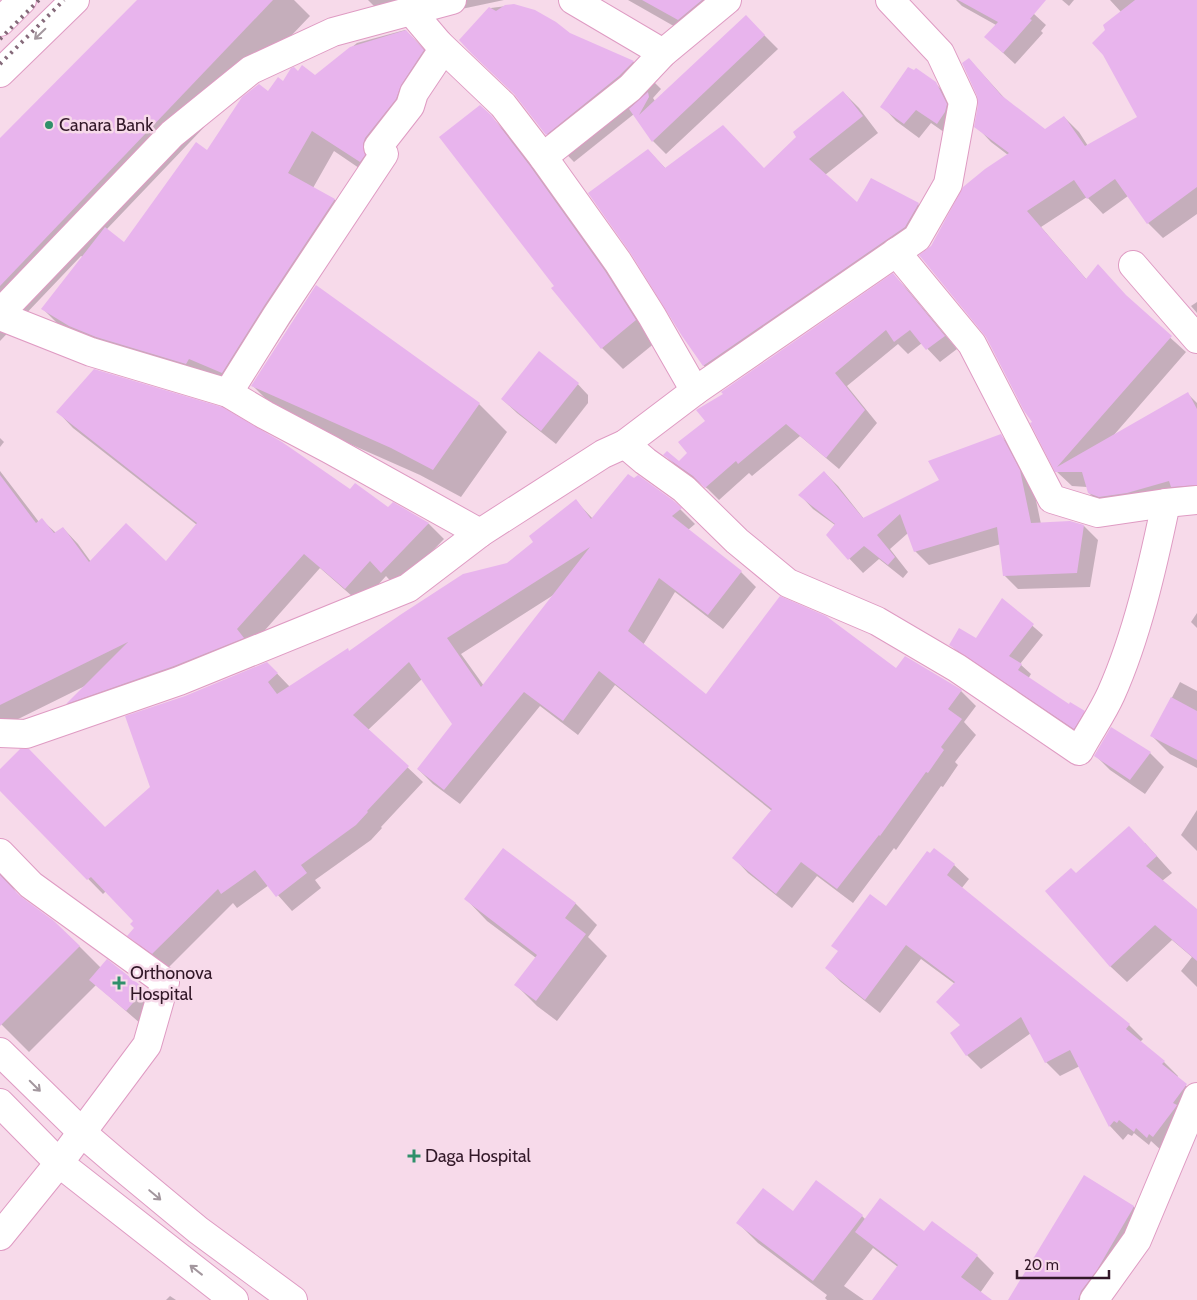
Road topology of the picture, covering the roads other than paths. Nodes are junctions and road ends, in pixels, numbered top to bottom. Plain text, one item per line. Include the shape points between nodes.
1 (22, 0) edge
2 (75, 0) edge
3 (452, 0) edge
4 (573, 0) edge
5 (727, 0) edge
6 (890, 0) edge
7 (411, 11) junction
8 (0, 22) edge
9 (439, 44) junction
10 (663, 53) junction
11 (0, 73) edge
12 (543, 157) junction
13 (896, 252) junction
14 (1133, 265) dead end
15 (0, 315) edge
16 (1197, 339) edge
17 (695, 391) junction
18 (228, 393) junction
19 (624, 444) junction
20 (1197, 500) edge
21 (1166, 503) junction
22 (480, 533) junction
23 (0, 733) edge
24 (0, 853) edge
25 (0, 1052) edge
26 (1197, 1097) edge
27 (0, 1102) edge
28 (82, 1131) junction
29 (59, 1163) junction
30 (0, 1236) edge
31 (1099, 1298) edge
32 (234, 1300) edge
33 (293, 1300) edge

1 - 8 main road
2 -> 11 main road
3 - 7 main road
4 - 10 main road
5 - 10 main road
6 - 13 main road via 940,53 964,102 948,184 917,238
7 - 9 main road
7 - 15 main road via 332,32 250,70 172,134
9 - 12 main road via 503,105
9 - 18 main road via 442,51 414,93 410,106 378,147 384,154
10 - 12 main road via 630,88
12 - 17 main road via 623,270
13 - 17 main road
13 - 21 main road via 972,344 1052,500 1098,513
14 - 16 main road
15 - 18 main road via 90,352
17 - 19 main road
18 - 22 main road
19 - 21 main road via 684,489 737,541 788,583 877,621 957,668 1079,751 1111,694 1133,635
19 - 22 main road via 603,454
20 - 21 main road
22 - 23 main road via 408,588 179,681 26,734
24 - 28 main road via 31,885 165,982 147,1045
25 -> 28 main road
26 - 31 main road via 1137,1240
27 - 29 main road
28 - 29 main road
28 -> 33 main road via 198,1230
29 - 30 main road
32 -> 29 main road

